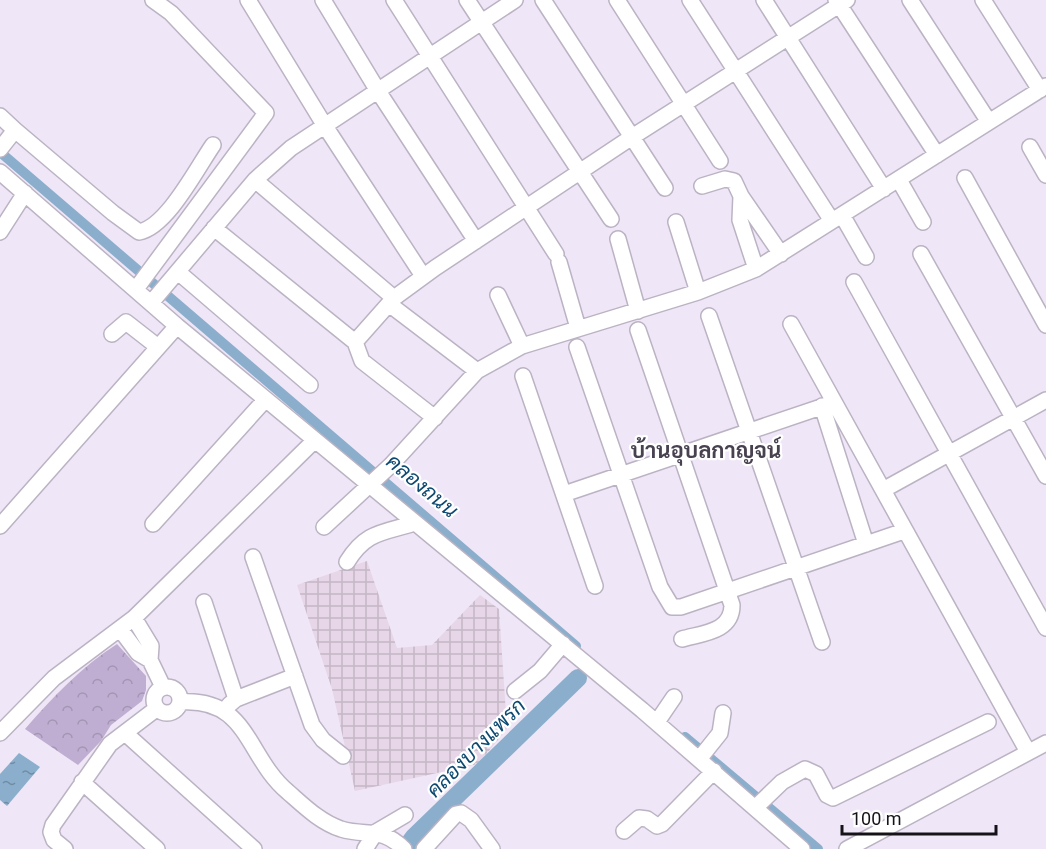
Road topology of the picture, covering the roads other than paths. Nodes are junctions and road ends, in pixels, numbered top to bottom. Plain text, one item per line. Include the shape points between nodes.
1 (153, 0) edge
2 (248, 0) edge
3 (323, 0) edge
4 (394, 0) edge
5 (467, 0) edge
6 (515, 0) edge
7 (543, 0) edge
8 (617, 0) edge
9 (690, 0) edge
10 (764, 0) edge
11 (910, 0) edge
12 (982, 0) edge
13 (841, 2) edge
14 (482, 24) junction
15 (789, 39) junction
16 (429, 58) junction
17 (736, 72) junction
18 (1043, 88) edge
19 (378, 91) junction
20 (683, 105) junction
21 (0, 116) edge
22 (988, 122) junction
23 (325, 126) junction
24 (13, 133) junction
25 (632, 137) junction
26 (213, 145) dead end
27 (1030, 147) dead end
28 (0, 149) edge
29 (937, 155) junction
30 (720, 161) dead end
31 (0, 172) edge
32 (580, 172) junction
33 (1046, 175) edge
34 (964, 178) dead end
35 (255, 180) junction
36 (898, 180) junction
37 (702, 186) dead end
38 (665, 188) dead end
39 (884, 189) junction
40 (25, 193) junction
41 (741, 196) junction
42 (527, 209) junction
43 (837, 218) junction
44 (611, 219) dead end
45 (676, 222) dead end
46 (923, 222) dead end
47 (214, 228) junction
48 (0, 232) edge
49 (618, 239) dead end
50 (476, 242) junction
51 (781, 254) junction
52 (921, 254) dead end
53 (866, 257) dead end
54 (756, 269) junction
55 (176, 274) junction
56 (423, 276) junction
57 (854, 282) dead end
58 (136, 289) junction
59 (698, 292) junction
60 (498, 295) dead end
61 (154, 300) junction
62 (391, 301) junction
63 (638, 311) junction
64 (710, 316) dead end
65 (791, 324) dead end
66 (1046, 325) edge
67 (177, 326) junction
68 (579, 328) junction
69 (638, 330) dead end
70 (112, 334) dead end
71 (355, 342) junction
72 (522, 346) junction
73 (158, 347) junction
74 (577, 347) dead end
75 (477, 371) junction
76 (523, 376) dead end
77 (310, 385) dead end
78 (265, 400) junction
79 (1046, 400) edge
80 (827, 405) junction
81 (435, 418) junction
82 (1014, 418) junction
83 (750, 430) junction
84 (314, 441) junction
85 (680, 455) junction
86 (950, 455) junction
87 (622, 474) junction
88 (1046, 476) edge
89 (372, 483) junction
90 (883, 490) junction
91 (564, 494) junction
92 (415, 523) junction
93 (153, 524) dead end
94 (0, 526) edge
95 (324, 526) dead end
96 (904, 531) junction
97 (866, 544) junction
98 (253, 557) dead end
99 (347, 562) dead end
100 (796, 567) junction
101 (595, 586) dead end
102 (727, 590) junction
103 (204, 602) dead end
104 (134, 618) junction
105 (1046, 628) edge
106 (120, 629) junction
107 (682, 639) dead end
108 (822, 642) dead end
109 (563, 644) junction
110 (150, 660) junction
111 (295, 676) junction
112 (163, 687) junction
113 (515, 691) dead end
114 (180, 702) junction
115 (231, 704) junction
116 (156, 709) junction
117 (723, 713) dead end
118 (988, 722) dead end
119 (0, 732) edge
120 (125, 733) junction
121 (1046, 743) edge
122 (1028, 752) junction
123 (344, 756) dead end
124 (701, 756) junction
125 (714, 771) junction
126 (82, 782) junction
127 (758, 806) junction
128 (405, 815) dead end
129 (624, 831) dead end
130 (376, 832) junction
131 (399, 844) edge
132 (795, 847) edge
133 (65, 849) edge
134 (157, 849) edge
135 (254, 849) edge
136 (365, 849) edge
137 (424, 849) edge
138 (492, 849) edge
139 (847, 849) edge

1 - 58 street via 171,13 266,113
2 - 23 street
3 - 19 street
4 - 16 street
5 - 14 street
6 - 14 street
7 - 25 street
8 - 20 street
9 - 17 street
10 - 15 street
11 - 22 street
12 - 18 street
13 - 15 street
13 - 29 street
14 - 16 street
14 - 32 street
15 - 17 street
15 - 39 street
16 - 19 street
16 - 42 street
17 - 20 street
17 - 43 street
18 - 22 street
19 - 23 street
19 - 50 street
20 - 25 street
20 - 30 street
21 - 24 street
22 - 29 street
23 - 35 street via 291,148
23 - 56 street
24 - 26 street via 139,232 151,230 167,212
24 - 28 street
25 - 32 street
25 - 38 street
27 - 33 street
29 - 36 street
31 - 40 street
32 - 42 street
32 - 44 street
34 - 66 street
35 - 47 street
35 - 62 street
36 - 39 street
36 - 46 street
37 - 41 street via 730,179
39 - 43 street
40 - 48 street
40 - 58 street
41 - 51 street
41 - 54 street via 740,219
42 - 50 street
42 - 68 street via 558,258
43 - 51 street
43 - 53 street
45 - 59 street
47 - 55 street
47 - 71 street
49 - 63 street
50 - 56 street
51 - 54 street
52 - 82 street
54 - 59 street
55 - 61 street
55 - 77 street
56 - 62 street
57 - 86 street
58 - 61 street
59 - 63 street
60 - 72 street
61 - 67 street
62 - 71 street
62 - 75 street
63 - 68 street
64 - 83 street
65 - 80 street
67 - 73 street
67 - 78 street
68 - 72 street
69 - 85 street
70 - 73 street via 126,322
71 - 81 street via 362,361
72 - 75 street
73 - 94 street
74 - 87 street
75 - 81 street
76 - 91 street
78 - 84 street
78 - 93 street
79 - 82 street
80 - 83 street
80 - 90 street
80 - 97 street
81 - 89 street
82 - 86 street
82 - 88 street
83 - 85 street
83 - 100 street
84 - 89 street
84 - 104 street
85 - 87 street
85 - 102 street
86 - 90 street
86 - 105 street
87 - 91 street
87 - 102 street via 668,603 681,607
89 - 92 street
89 - 95 street
90 - 96 street
91 - 101 street
92 - 99 street via 371,536
92 - 109 street
96 - 97 street
96 - 122 street
97 - 100 street
98 - 111 street
100 - 102 street
100 - 108 street
102 - 107 street via 732,605 730,620 712,631
103 - 115 street
104 - 106 street
104 - 110 street via 151,646
106 - 110 street via 138,653
106 - 119 street via 54,678
109 - 113 street via 540,671
109 - 124 street via 665,711
110 - 112 street
111 - 115 street
111 - 123 street via 316,732
112 - 114 street via 177,692
112 - 116 street via 155,694
114 - 115 street
114 - 116 street via 171,713
115 - 130 street via 271,775 312,813 341,829
116 - 120 street
117 - 124 street via 720,733
118 - 127 street via 833,798 828,797 809,769 773,789
120 - 126 street via 110,744
120 - 135 street
121 - 122 street
122 - 139 street
124 - 125 street
125 - 127 street
125 - 129 street via 662,825 639,818
126 - 133 street via 51,832
126 - 134 street
127 - 132 street
128 - 130 street
130 - 131 street
130 - 136 street
137 - 138 street via 461,813 471,820

